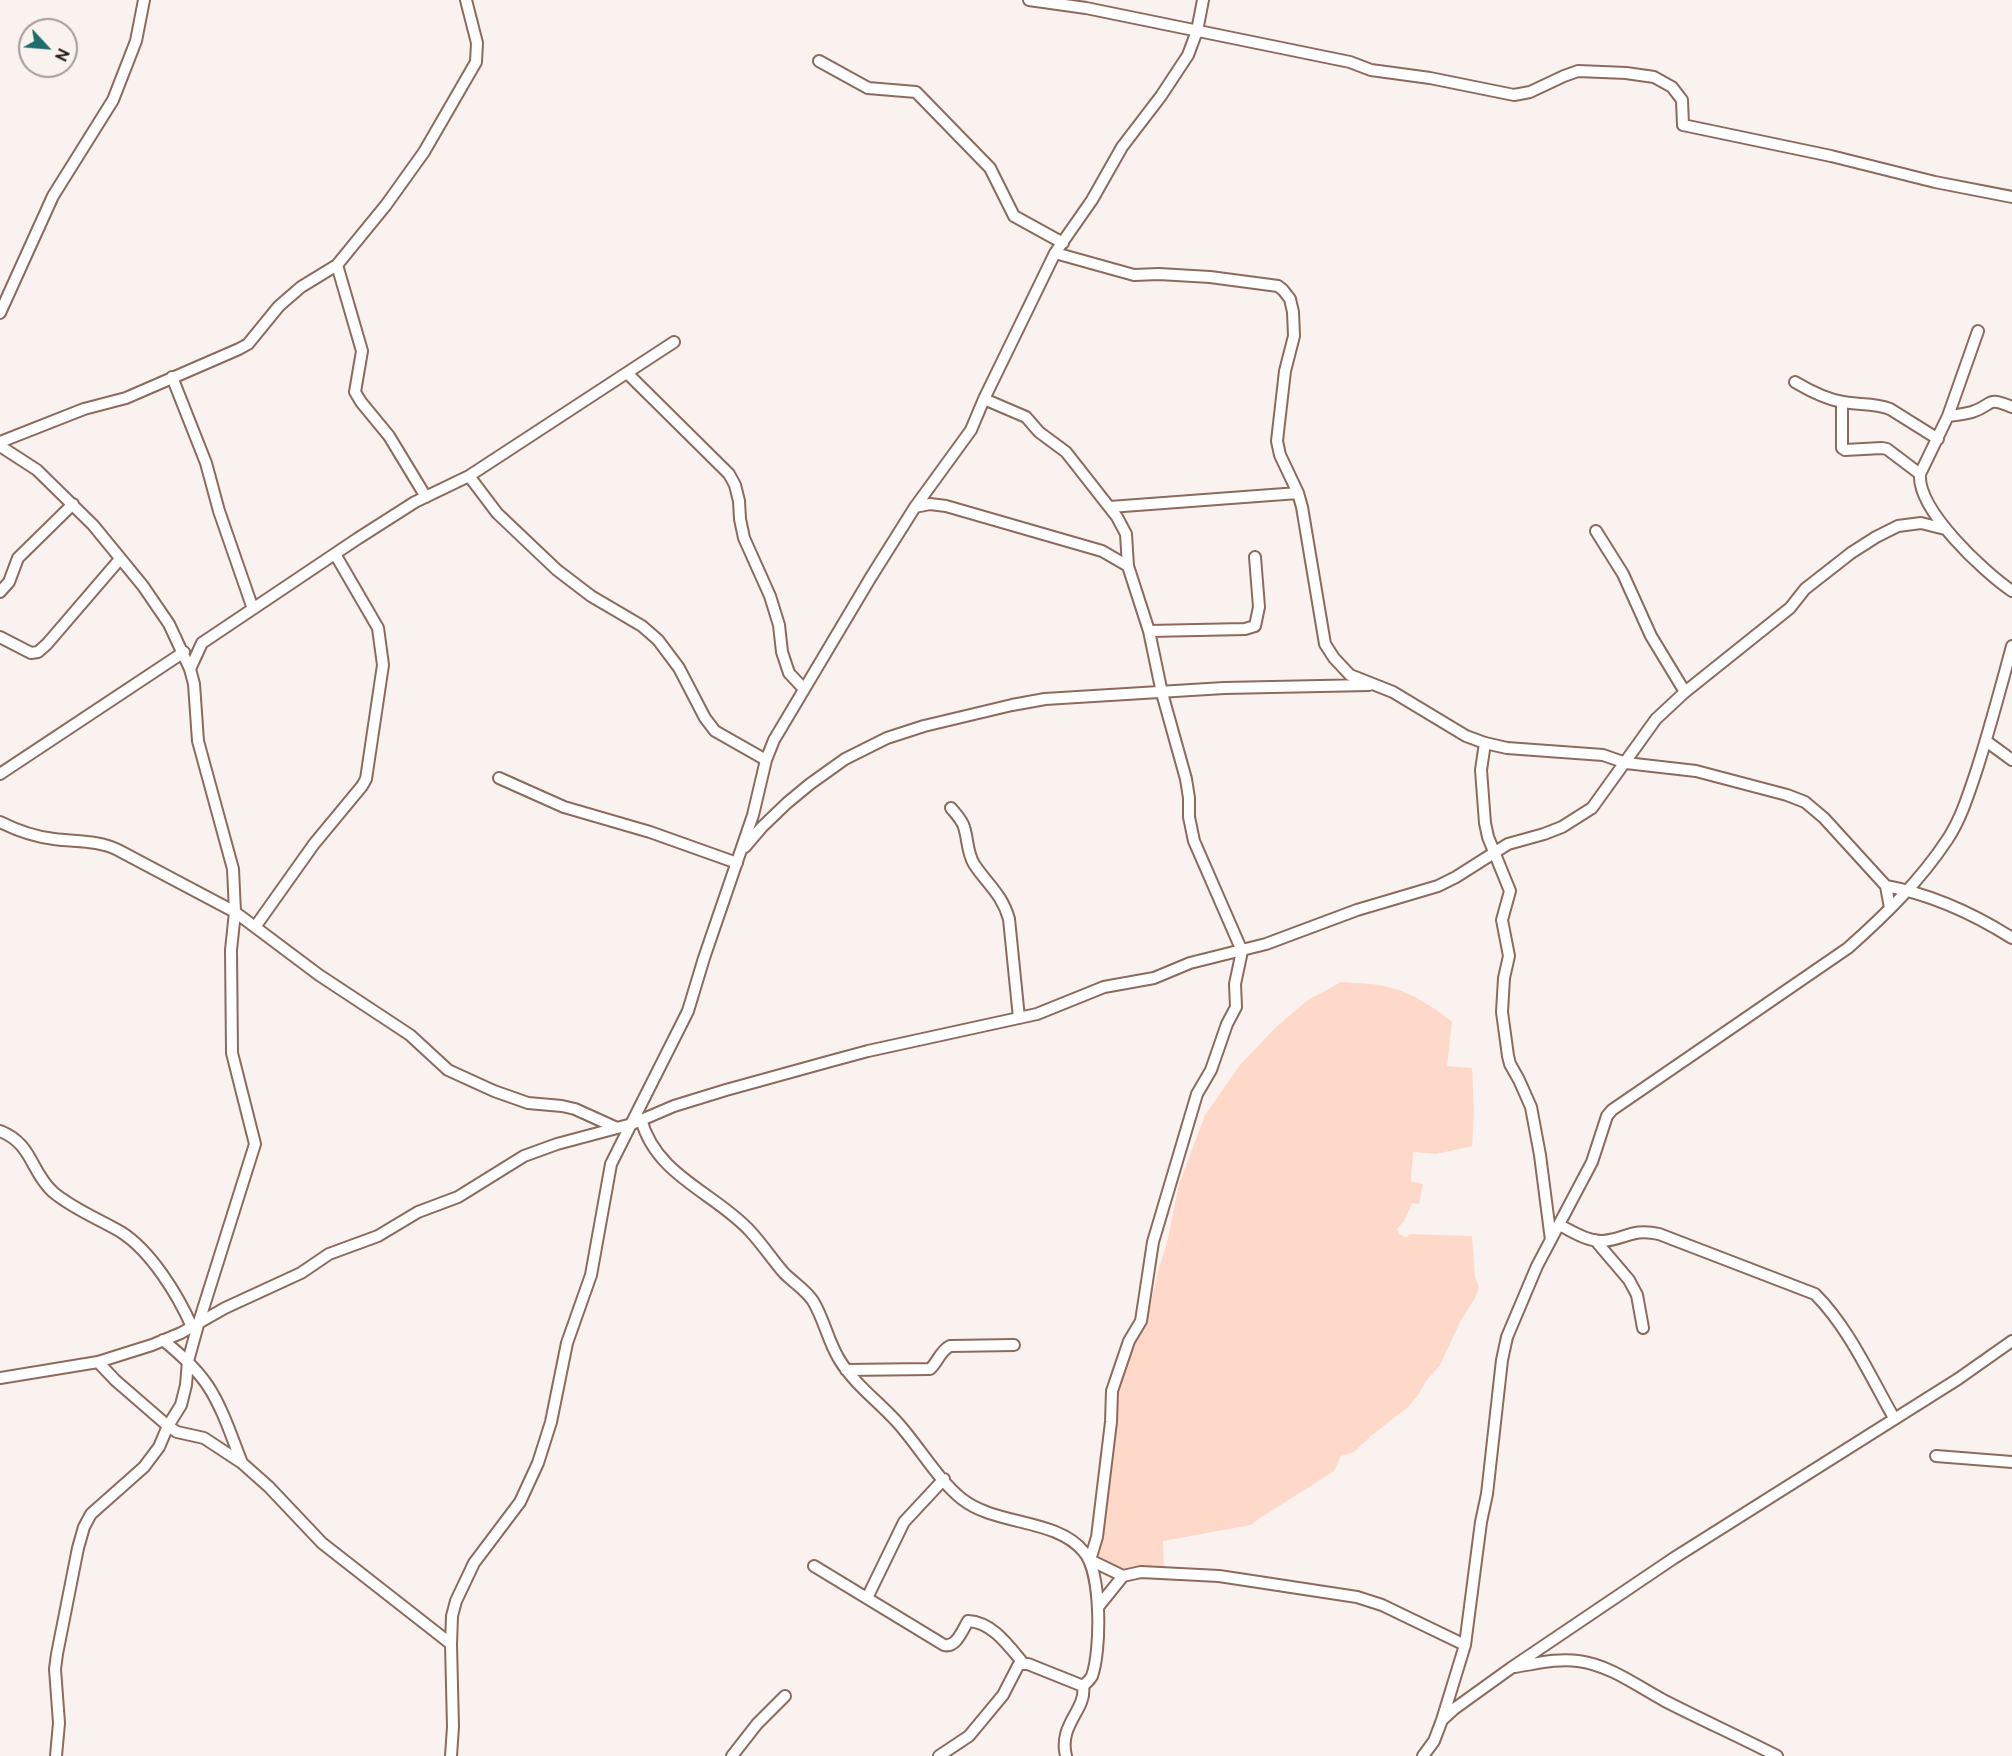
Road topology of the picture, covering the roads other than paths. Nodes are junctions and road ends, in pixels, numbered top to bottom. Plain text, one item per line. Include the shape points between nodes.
1 (144, 0) edge
2 (466, 0) edge
3 (1029, 0) edge
4 (1203, 0) edge
5 (1197, 31) junction
6 (819, 61) dead end
7 (2012, 197) edge
8 (1063, 243) junction
9 (1055, 254) junction
10 (337, 265) junction
11 (0, 313) edge
12 (1978, 331) dead end
13 (674, 342) dead end
14 (627, 373) junction
15 (172, 377) junction
16 (1795, 382) dead end
17 (984, 399) junction
18 (1842, 402) junction
19 (2012, 407) edge
20 (1948, 416) junction
21 (1938, 439) junction
22 (0, 444) edge
23 (1920, 474) junction
24 (469, 476) junction
25 (1298, 493) junction
26 (426, 497) junction
27 (1930, 503) junction
28 (73, 504) junction
29 (915, 507) junction
30 (1110, 507) junction
31 (1921, 523) junction
32 (1945, 529) junction
33 (1596, 531) dead end
34 (335, 554) junction
35 (1255, 557) dead end
36 (120, 559) junction
37 (1128, 566) junction
38 (2012, 591) edge
39 (0, 592) edge
40 (253, 609) junction
41 (1149, 631) junction
42 (0, 638) edge
43 (202, 644) junction
44 (2012, 646) edge
45 (182, 648) junction
46 (190, 669) junction
47 (1374, 685) junction
48 (804, 689) junction
49 (1685, 692) junction
50 (1162, 693) junction
51 (1986, 741) junction
52 (1485, 743) junction
53 (766, 760) junction
54 (2012, 760) edge
55 (1626, 763) junction
56 (0, 774) edge
57 (499, 778) dead end
58 (951, 808) dead end
59 (0, 822) edge
60 (1494, 852) junction
61 (738, 859) junction
62 (1886, 886) junction
63 (1906, 890) junction
64 (1890, 908) junction
65 (235, 912) junction
66 (255, 927) junction
67 (2012, 939) edge
68 (1242, 951) junction
69 (1019, 1018) junction
70 (636, 1122) junction
71 (617, 1128) junction
72 (0, 1131) edge
73 (1559, 1225) junction
74 (1551, 1240) junction
75 (1594, 1240) junction
76 (195, 1326) junction
77 (1643, 1328) dead end
78 (163, 1340) junction
79 (2012, 1341) edge
80 (1014, 1345) dead end
81 (188, 1361) junction
82 (98, 1362) junction
83 (846, 1370) junction
84 (0, 1378) edge
85 (1894, 1418) junction
86 (168, 1426) junction
87 (1936, 1456) dead end
88 (2012, 1462) edge
89 (242, 1463) junction
90 (944, 1479) junction
91 (1090, 1560) junction
92 (814, 1566) dead end
93 (1123, 1576) junction
94 (867, 1598) junction
95 (1098, 1607) junction
96 (451, 1644) junction
97 (1465, 1645) junction
98 (1023, 1663) junction
99 (1511, 1668) junction
100 (1083, 1686) junction
101 (785, 1696) dead end
102 (1442, 1720) junction
103 (56, 1756) edge
104 (452, 1756) edge
105 (732, 1756) edge
106 (939, 1756) edge
107 (1066, 1756) edge
108 (1423, 1756) edge
109 (1777, 1756) edge

1 - 11 street via 136,41 113,100 53,196
2 - 10 street via 477,43 476,62 424,152
3 - 5 street
4 - 5 street
5 - 7 street via 1350,62 1371,70 1514,95 1578,71 1654,77 1672,87 1682,100 1683,125
5 - 8 street via 1179,71 1122,147
6 - 8 street via 868,88 916,93 990,168 1014,216
8 - 9 street
9 - 17 street
9 - 25 street via 1134,275 1210,277 1278,286 1283,290 1293,312 1293,336 1277,441
10 - 15 street via 279,306 248,344
10 - 26 street via 362,351 355,392 389,436
12 - 20 street
13 - 14 street
14 - 24 street
14 - 48 street via 729,474 735,485 744,538 779,625 789,673
15 - 22 street
15 - 40 street via 206,463
16 - 18 street
17 - 29 street via 971,430
17 - 30 street via 1026,417 1074,461
18 - 21 street via 1882,406
18 - 23 street via 1842,448 1887,449
19 - 20 street via 1989,401 1970,412
20 - 21 street
21 - 23 street
22 - 28 street via 37,470
23 - 27 street
24 - 26 street
24 - 53 street via 497,513 558,570 658,640 680,668 715,731
25 - 30 street
25 - 47 street via 1325,644 1350,675
26 - 34 street
27 - 31 street
27 - 32 street
28 - 36 street
28 - 39 street via 18,558 9,582
29 - 37 street via 946,506 1102,551
29 - 48 street
30 - 37 street via 1126,534
31 - 32 street
31 - 49 street via 1898,526 1851,553 1805,589 1790,608
32 - 38 street
33 - 49 street
34 - 40 street
34 - 66 street via 378,628 382,646 383,664 366,779
35 - 41 street via 1259,606 1255,626
36 - 42 street via 38,652 31,653
36 - 45 street via 143,586
37 - 41 street
40 - 43 street
41 - 50 street
43 - 45 street
43 - 46 street
44 - 51 street
45 - 46 street
45 - 56 street
46 - 65 street via 198,741 233,869
47 - 50 street
47 - 52 street
48 - 53 street
49 - 55 street via 1656,719
50 - 61 street via 1045,699 887,738 845,759 810,784 762,827
50 - 68 street via 1186,779 1194,841
51 - 54 street
51 - 63 street via 1964,807 1948,839
52 - 55 street via 1603,755
52 - 60 street via 1481,770 1483,807
53 - 61 street
55 - 60 street via 1599,801 1580,817
55 - 62 street via 1696,771 1804,802 1824,818
57 - 61 street via 564,807
58 - 69 street via 964,827 971,858 1005,906
59 - 65 street via 50,839 108,845
60 - 68 street via 1438,886
60 - 74 street via 1510,891 1502,920 1509,956 1502,1012 1508,1056 1531,1107
61 - 70 street via 688,1011
62 - 63 street
62 - 64 street
63 - 64 street
63 - 67 street via 1937,900
64 - 73 street via 1848,948 1612,1110 1592,1162
65 - 66 street
65 - 76 street via 231,950 232,1053 255,1144
66 - 71 street via 410,1035 448,1070 528,1103 575,1109
68 - 69 street via 1202,959 1154,978 1104,987 1045,1012
68 - 91 street via 1235,984 1236,1006 1211,1070 1197,1094 1153,1242 1141,1321 1129,1341 1112,1391 1097,1537
69 - 70 street via 849,1056 711,1094
70 - 71 street
70 - 83 street via 673,1171 740,1222 813,1301
70 - 96 street via 611,1164 591,1275 567,1343 552,1422 538,1463 520,1502 474,1563 464,1583 452,1616
71 - 76 street via 524,1156 458,1197 418,1212 378,1236 329,1254 301,1273
72 - 76 street via 24,1148 54,1193 138,1246 176,1293
73 - 74 street
73 - 75 street
74 - 97 street via 1507,1337 1502,1360
75 - 77 street via 1629,1280 1637,1295
75 - 85 street via 1647,1231 1686,1242 1815,1294 1845,1334
76 - 78 street
76 - 81 street
78 - 81 street
78 - 82 street
79 - 85 street
80 - 83 street via 950,1346 930,1369
81 - 86 street via 181,1405
81 - 89 street via 214,1395
82 - 84 street
82 - 86 street
83 - 90 street via 897,1422
85 - 99 street via 1674,1558
86 - 89 street via 204,1438
86 - 103 street via 144,1467 92,1514 84,1527 55,1669 59,1723
87 - 88 street
89 - 96 street via 322,1543
90 - 91 street via 971,1506 1073,1540
90 - 94 street via 904,1522
91 - 93 street
91 - 95 street
92 - 94 street
93 - 95 street
93 - 97 street via 1141,1572 1220,1576 1357,1597
94 - 98 street via 948,1646 968,1621 976,1622 1004,1640
95 - 100 street via 1095,1663 1091,1679
96 - 104 street
97 - 102 street
98 - 100 street
98 - 106 street via 969,1736
99 - 102 street
99 - 109 street via 1562,1659 1604,1667
100 - 107 street via 1084,1694 1064,1737
101 - 105 street
102 - 108 street

